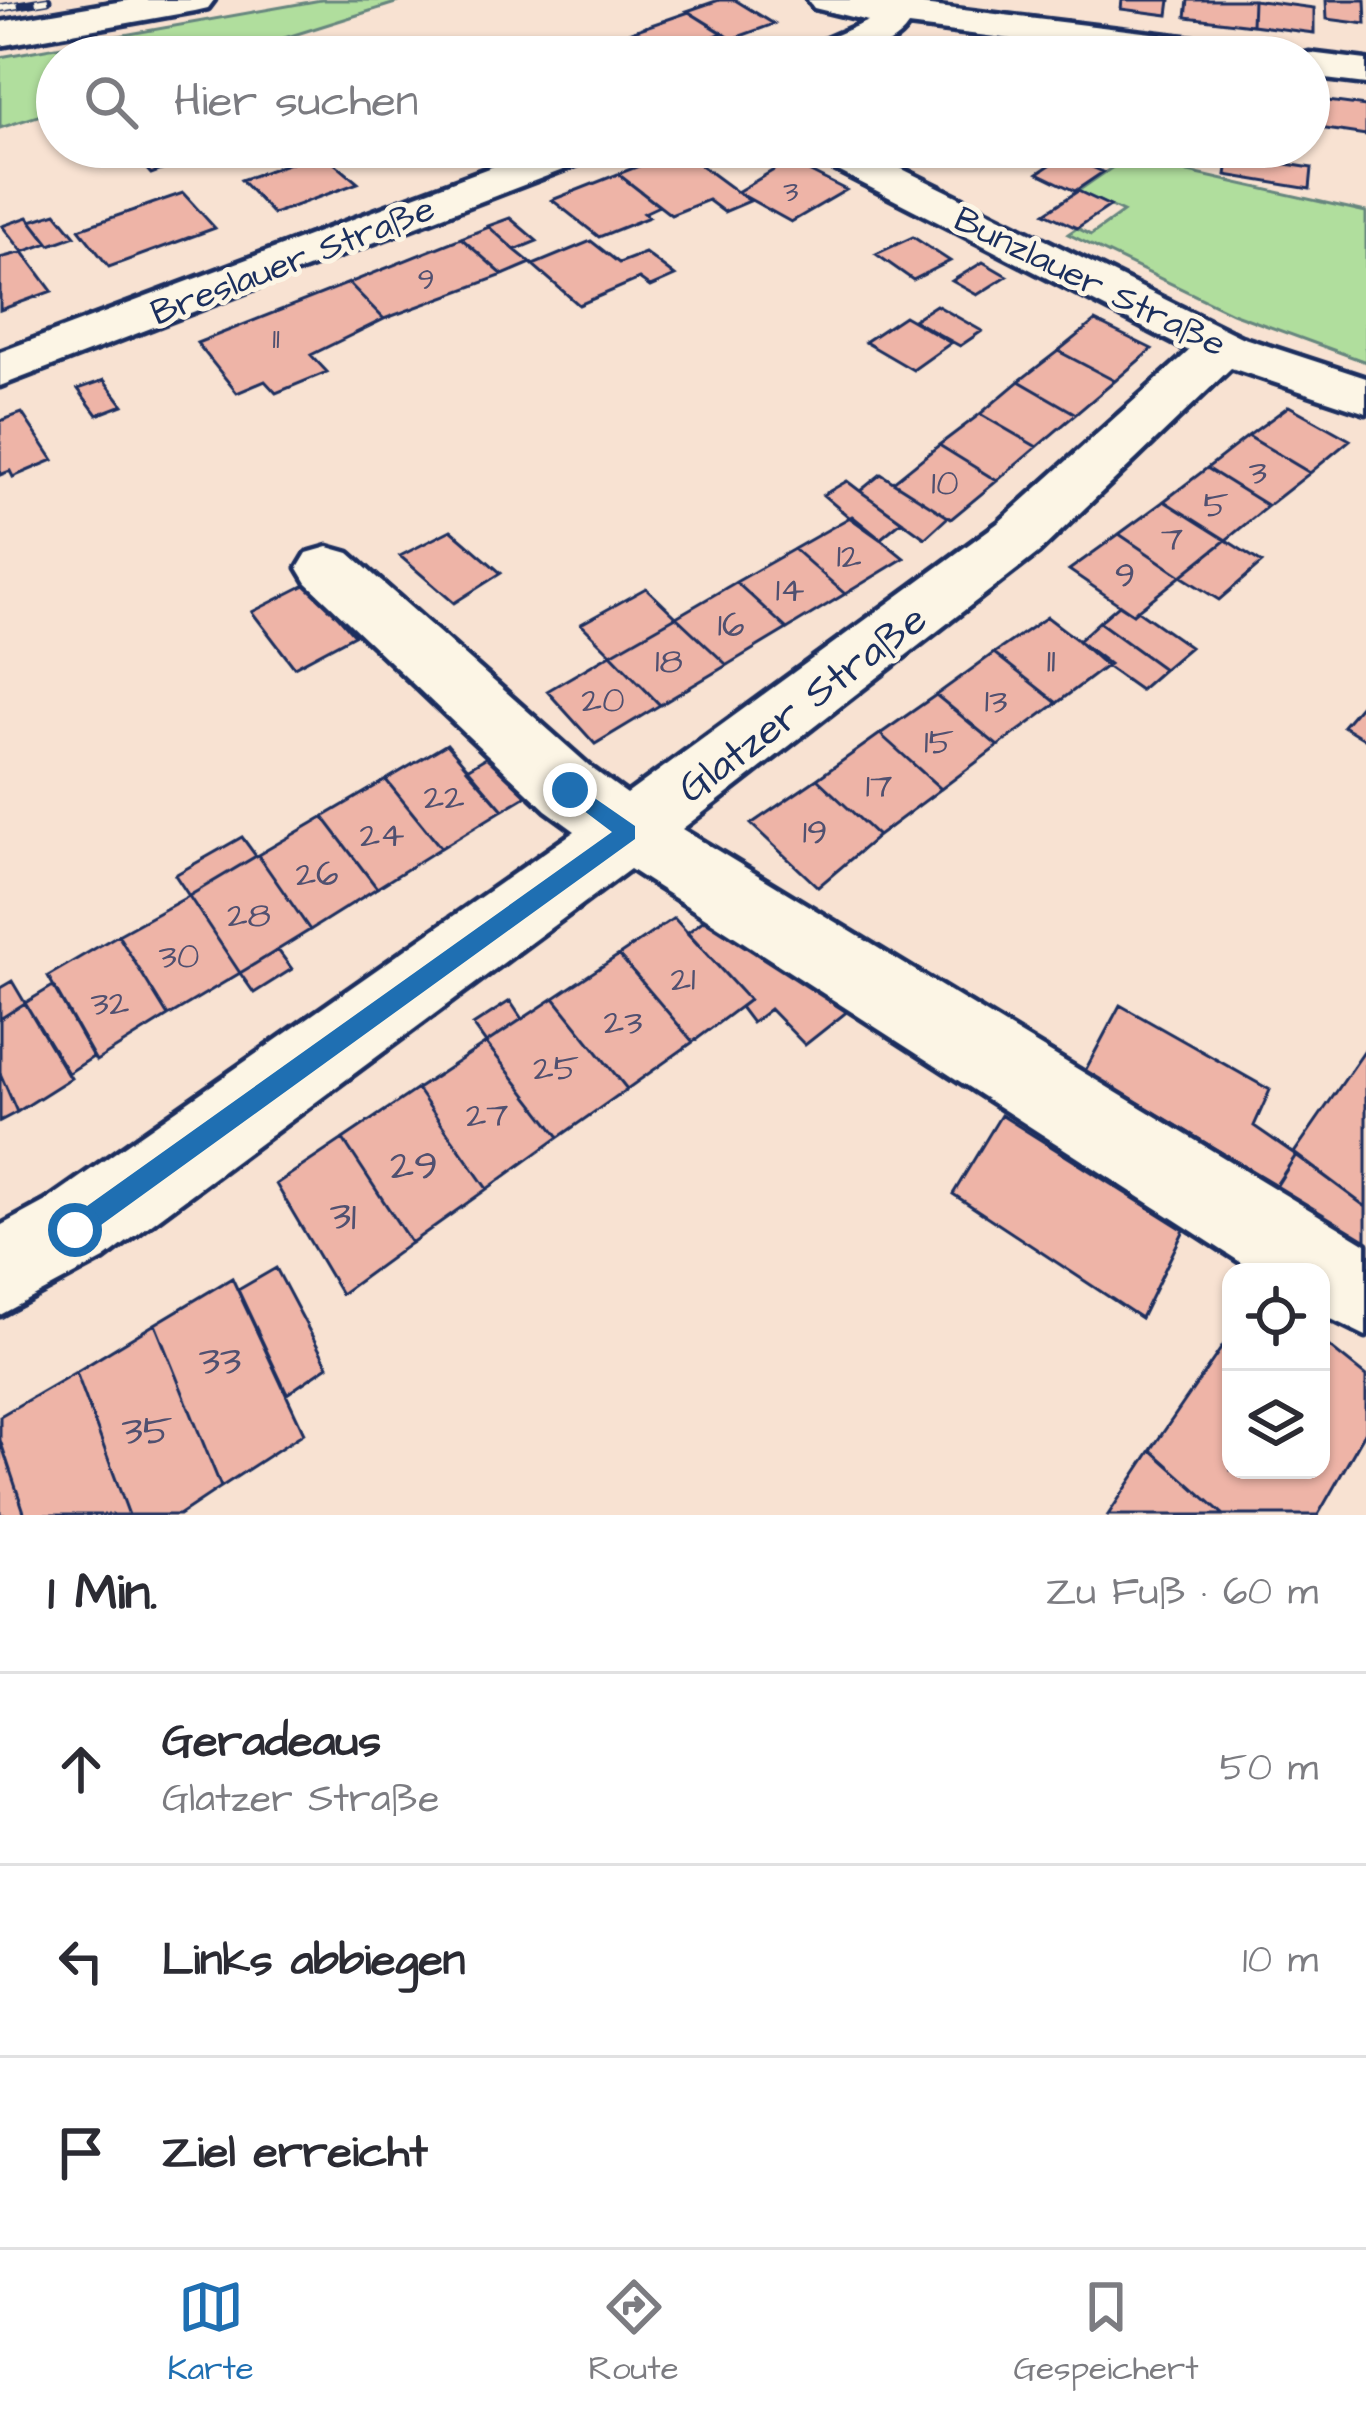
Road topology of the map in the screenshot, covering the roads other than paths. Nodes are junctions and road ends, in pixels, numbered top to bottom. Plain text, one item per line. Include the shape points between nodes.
1 (195, 0) edge
2 (827, 0) edge
3 (893, 14) junction
4 (0, 34) edge
5 (868, 36) edge
6 (1076, 36) edge
7 (1330, 68) edge
8 (1366, 72) edge
9 (529, 168) edge
10 (866, 168) edge
11 (1223, 348) junction
12 (0, 370) edge
13 (1366, 396) edge
14 (328, 568) dead end
15 (628, 832) junction
16 (0, 1273) edge
17 (1366, 1293) edge

1 - 4 street
2 - 3 street
3 - 5 street via 888,27
3 - 6 street
7 - 8 street
9 - 12 street, Breslauer Straße
10 - 11 street, Bunzlauer Straße
11 - 13 street, Bunzlauer Straße
11 - 15 street, Glatzer Straße via 1018,538
14 - 15 street via 570,790
15 - 16 street, Glatzer Straße via 75,1230
15 - 17 street

